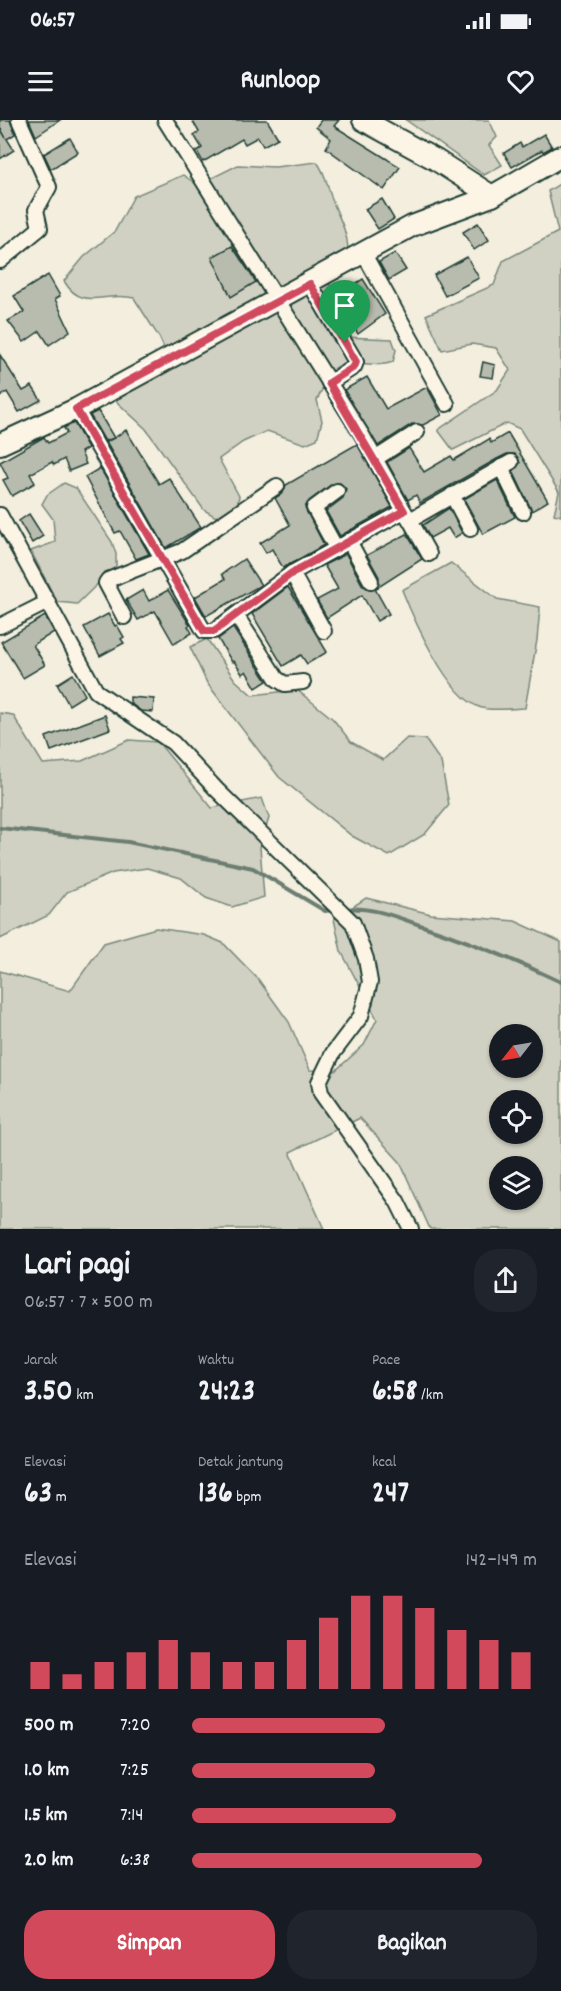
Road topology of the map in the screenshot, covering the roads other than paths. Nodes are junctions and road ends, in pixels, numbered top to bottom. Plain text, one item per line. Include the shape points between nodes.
1 (19, 120) edge
2 (165, 120) edge
3 (363, 120) edge
4 (561, 156) edge
5 (492, 196) junction
6 (364, 254) junction
7 (0, 261) edge
8 (310, 284) junction
9 (278, 301) junction
10 (329, 383) junction
11 (447, 404) dead end
12 (76, 409) junction
13 (417, 432) dead end
14 (0, 444) edge
15 (375, 459) junction
16 (277, 486) dead end
17 (337, 491) dead end
18 (452, 495) junction
19 (523, 512) dead end
20 (0, 515) edge
21 (407, 515) junction
22 (470, 529) dead end
23 (342, 545) junction
24 (429, 554) dead end
25 (161, 561) junction
26 (292, 573) junction
27 (371, 581) dead end
28 (48, 602) junction
29 (236, 615) junction
30 (124, 617) dead end
31 (0, 626) edge
32 (324, 631) dead end
33 (303, 682) dead end
34 (411, 1229) edge

1 - 7 street via 50,187 36,210 40,228
2 - 9 street
3 - 5 street
4 - 5 street
5 - 6 street via 412,226
6 - 8 street
6 - 11 street
8 - 9 street
8 - 10 street via 356,362
9 - 10 street
9 - 12 street
10 - 15 street
12 - 14 street
12 - 25 street via 145,526
13 - 15 street
15 - 21 street
16 - 25 street
17 - 23 street via 314,508
18 - 19 street via 506,464
18 - 21 street
18 - 22 street
20 - 28 street
21 - 23 street
21 - 24 street
23 - 26 street
23 - 27 street
25 - 29 street via 204,631 214,631
25 - 30 street via 106,582
26 - 29 street
26 - 32 street
28 - 31 street
28 - 34 street via 96,691 173,743 353,923 370,982 361,1016 333,1053 319,1082 321,1093 397,1202
29 - 33 street via 277,679 285,684

